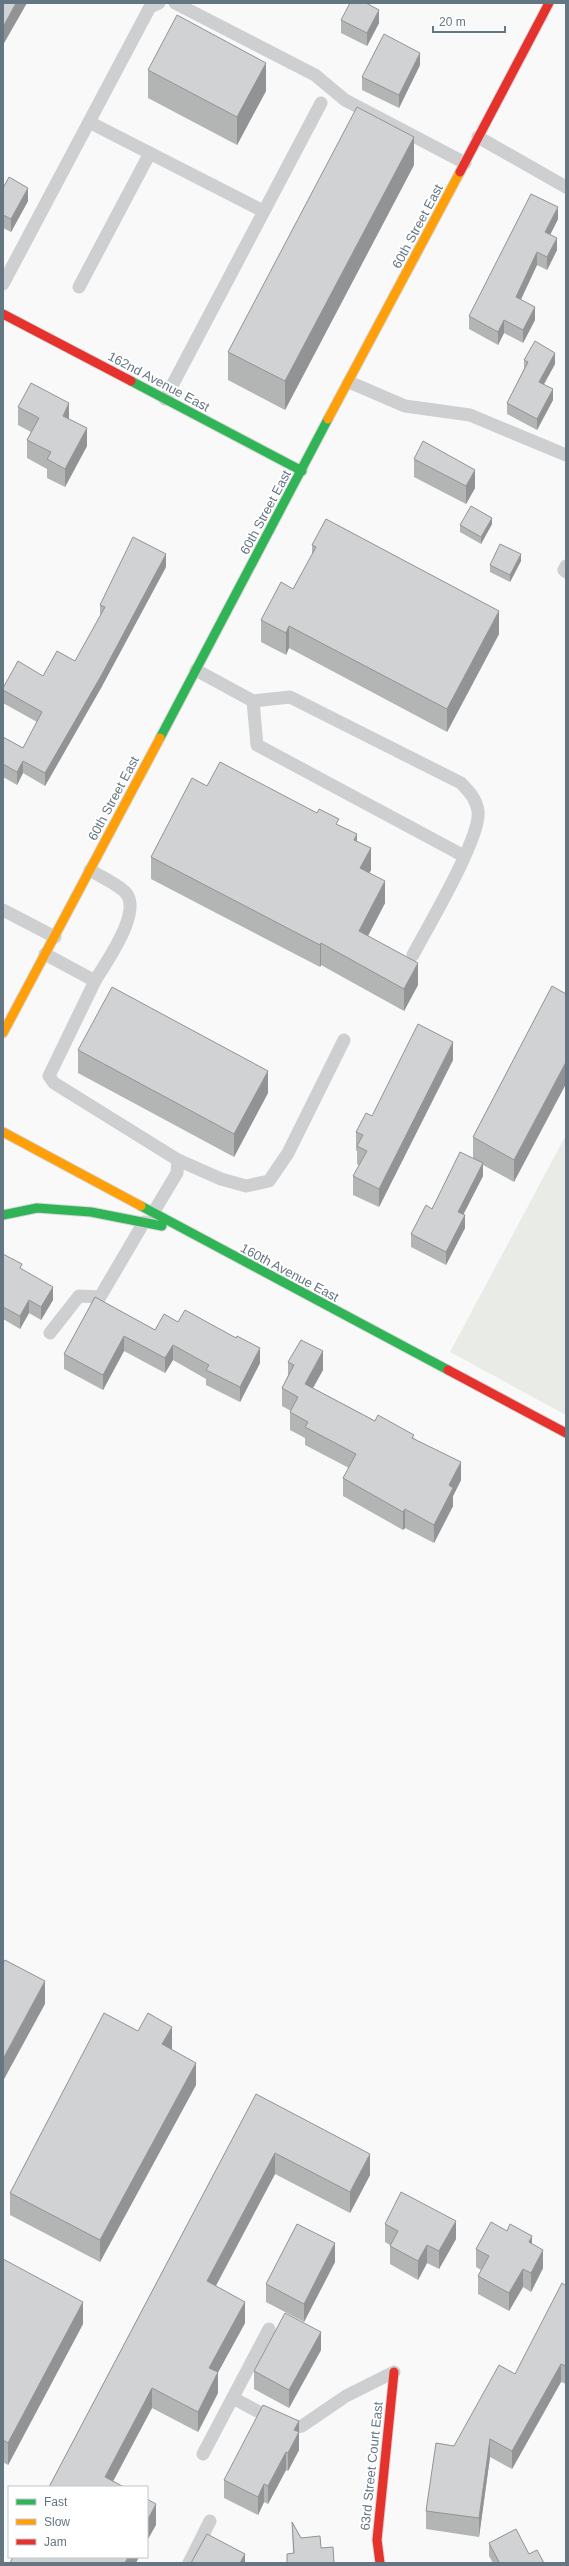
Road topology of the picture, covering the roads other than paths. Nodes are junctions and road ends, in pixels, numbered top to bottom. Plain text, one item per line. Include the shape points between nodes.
1 (159, 3) edge
2 (174, 3) edge
3 (549, 3) edge
4 (321, 104) dead end
5 (89, 122) junction
6 (478, 137) junction
7 (150, 153) junction
8 (465, 163) junction
9 (566, 187) edge
10 (263, 211) junction
11 (3, 284) edge
12 (79, 287) dead end
13 (3, 314) edge
14 (349, 382) junction
15 (165, 399) junction
16 (566, 455) edge
17 (302, 471) junction
18 (566, 566) edge
19 (566, 572) edge
20 (196, 670) junction
21 (253, 701) junction
22 (464, 856) junction
23 (90, 870) junction
24 (3, 910) edge
25 (54, 937) junction
26 (45, 954) junction
27 (413, 955) dead end
28 (95, 981) junction
29 (3, 1033) edge
30 (344, 1040) dead end
31 (3, 1132) edge
32 (178, 1160) junction
33 (3, 1215) edge
34 (148, 1218) junction
35 (50, 1333) dead end
36 (566, 1433) edge
37 (269, 2329) dead end
38 (394, 2372) joint
39 (233, 2398) junction
40 (203, 2454) dead end
41 (210, 2521) dead end
42 (189, 2563) edge
43 (380, 2563) edge

1 - 5 lane via 150,7
2 - 8 lane via 315,76 345,100
3 - 6 street, 60th Street East
4 - 10 lane
5 - 7 lane
5 - 11 lane
6 - 8 street, 60th Street East
6 - 9 lane
7 - 10 lane
7 - 12 lane
8 - 14 street, 60th Street East
10 - 15 lane
13 - 15 street, 162nd Avenue East
14 - 16 lane via 405,406 470,415
14 - 17 street, 60th Street East
15 - 17 street, 162nd Avenue East
17 - 20 street, 60th Street East
18 - 19 lane
20 - 21 lane
20 - 23 street, 60th Street East
21 - 22 lane via 257,745
21 - 22 lane via 290,697 461,784 474,798 478,813 475,835
22 - 27 lane
23 - 25 street, 60th Street East
23 - 28 lane via 124,891 132,905 130,917
24 - 25 lane
25 - 26 street, 60th Street East
26 - 28 lane
26 - 29 street, 60th Street East
28 - 32 lane via 49,1076 54,1083
30 - 32 lane via 288,1153 269,1181 246,1186 221,1179
31 - 34 street, 160th Avenue East
32 - 34 lane via 177,1173
33 - 34 street via 37,1208
34 - 35 lane via 100,1297 79,1296
34 - 36 street, 160th Avenue East via 186,1231
37 - 39 lane
38 - 39 lane via 346,2396 302,2426 289,2428
38 - 43 street, 63rd Street Court East via 377,2540
39 - 40 lane
41 - 42 lane

